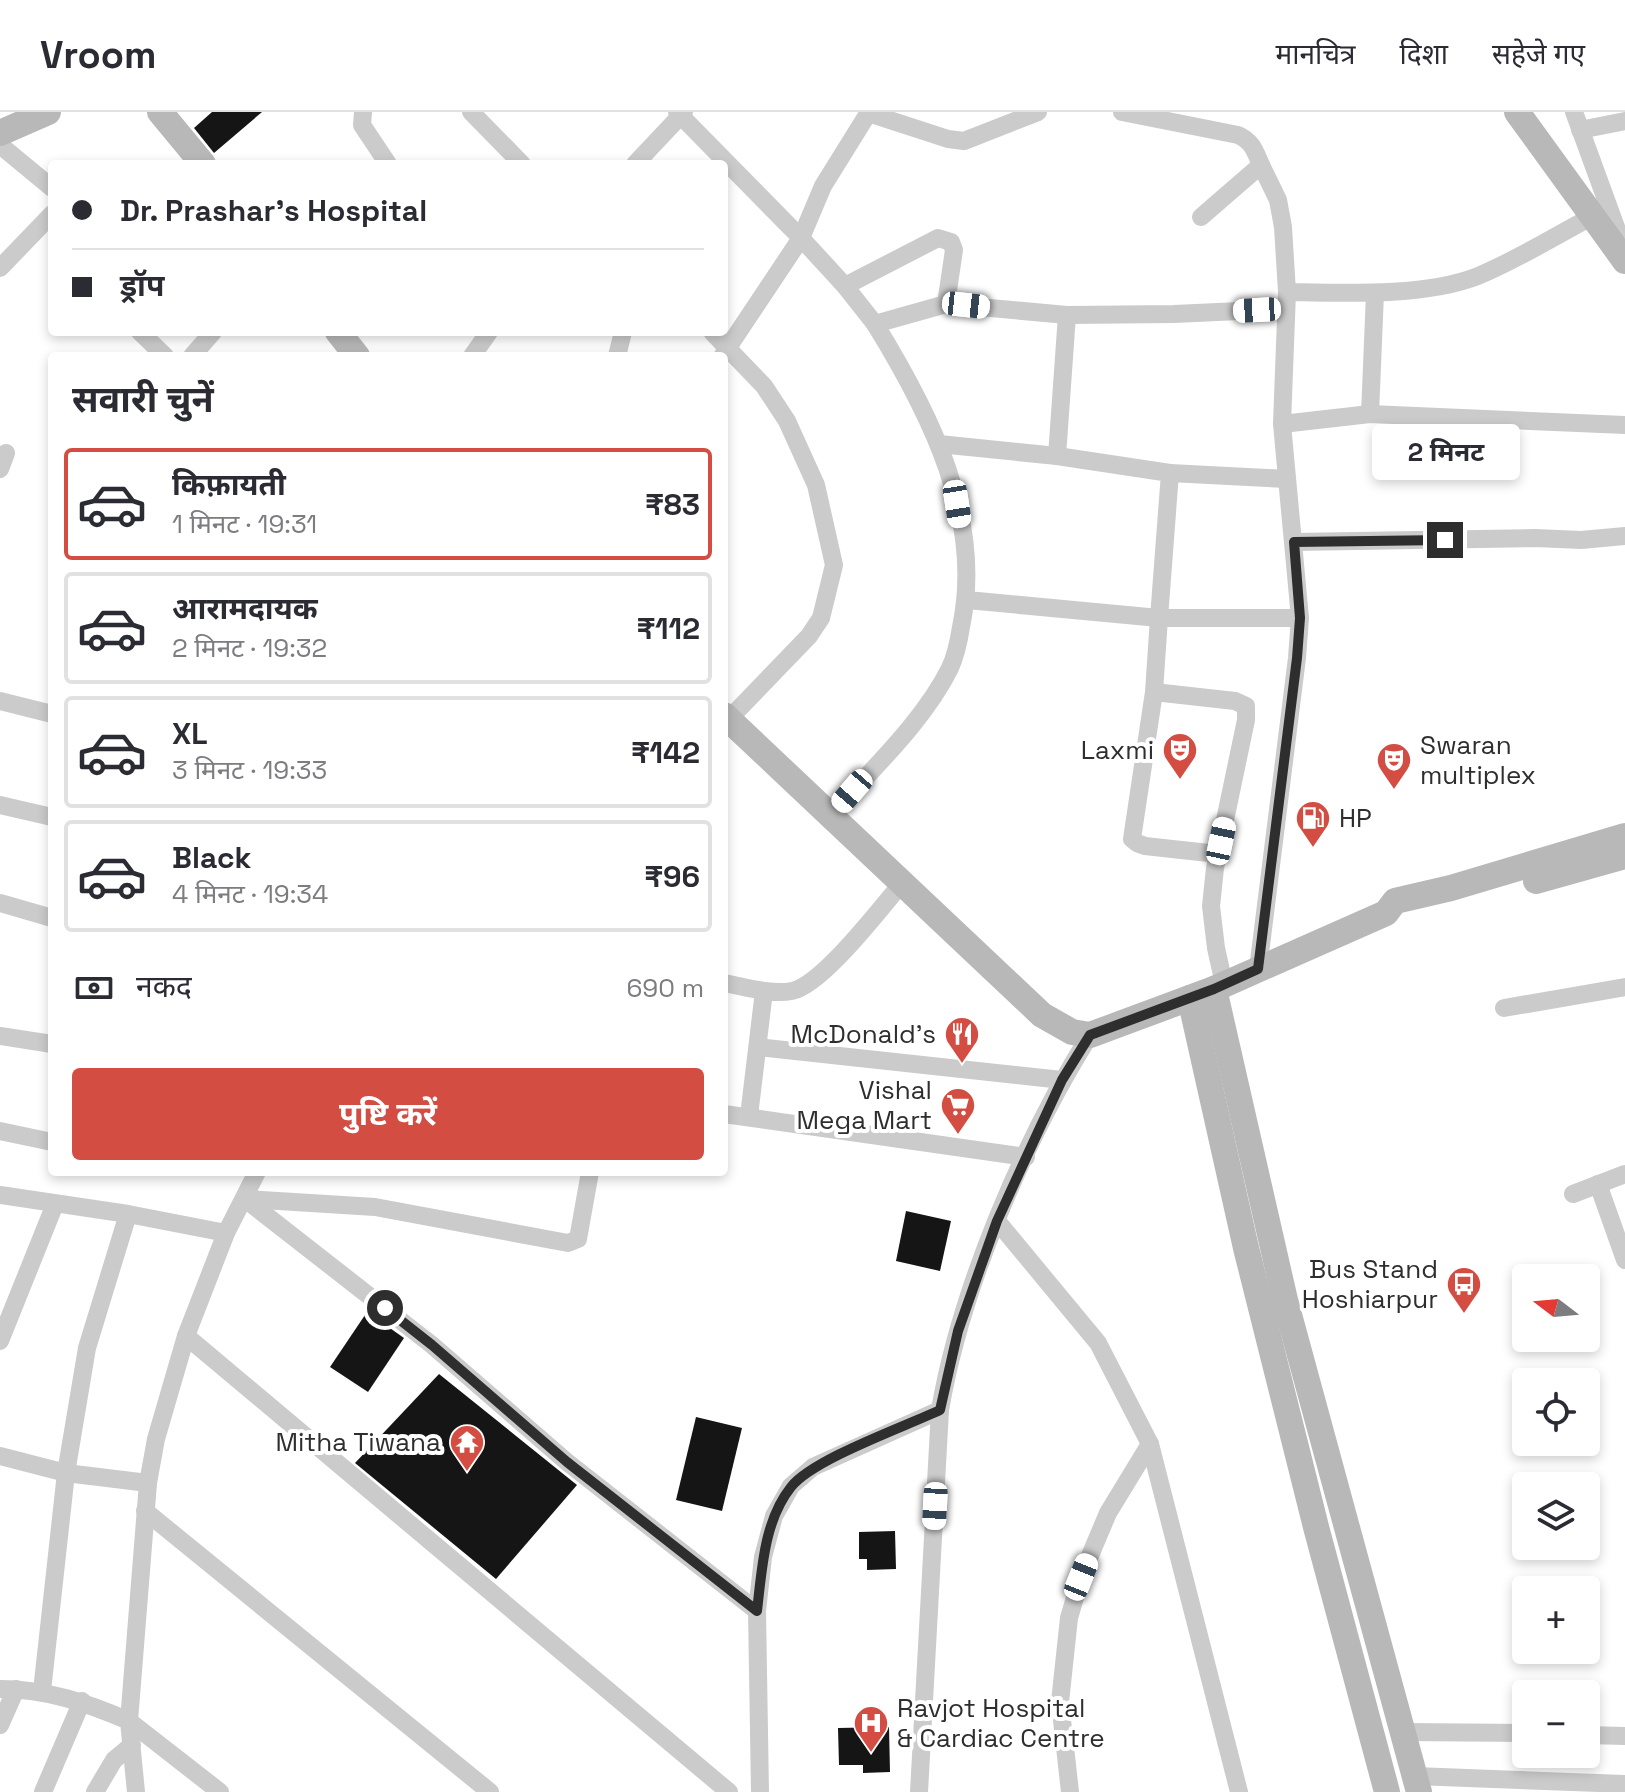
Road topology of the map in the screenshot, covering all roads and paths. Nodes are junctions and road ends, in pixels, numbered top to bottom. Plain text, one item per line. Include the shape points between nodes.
1 (48, 112) edge
2 (160, 112) edge
3 (363, 112) edge
4 (471, 112) edge
5 (1038, 112) edge
6 (1122, 112) edge
7 (1517, 112) edge
8 (680, 113) edge
9 (868, 113) edge
10 (1577, 121) edge
11 (1625, 121) edge
12 (0, 133) edge
13 (0, 145) edge
14 (200, 160) edge
15 (385, 160) edge
16 (518, 160) edge
17 (639, 160) edge
18 (725, 160) edge
19 (728, 163) edge
20 (1261, 165) junction
21 (48, 185) edge
22 (1593, 216) junction
23 (1201, 217) dead end
24 (48, 218) edge
25 (801, 238) junction
26 (1625, 251) edge
27 (1625, 261) edge
28 (0, 268) edge
29 (845, 286) junction
30 (1375, 293) junction
31 (1285, 300) junction
32 (946, 304) junction
33 (1067, 315) junction
34 (875, 324) junction
35 (144, 336) edge
36 (210, 336) edge
37 (341, 336) edge
38 (161, 352) edge
39 (196, 352) edge
40 (354, 352) edge
41 (725, 352) edge
42 (728, 355) edge
43 (1370, 414) junction
44 (1282, 424) junction
45 (1625, 425) edge
46 (939, 444) junction
47 (1057, 456) junction
48 (1170, 473) junction
49 (1287, 479) junction
50 (1625, 536) edge
51 (1294, 542) junction
52 (967, 600) junction
53 (1159, 618) junction
54 (1300, 618) junction
55 (1154, 692) junction
56 (0, 701) edge
57 (48, 713) edge
58 (728, 716) edge
59 (728, 718) edge
60 (0, 805) edge
61 (832, 814) junction
62 (48, 816) edge
63 (1625, 836) edge
64 (1218, 854) junction
65 (1625, 856) edge
66 (902, 883) junction
67 (0, 903) edge
68 (1386, 913) junction
69 (48, 917) edge
70 (1258, 969) junction
71 (728, 984) edge
72 (1625, 987) edge
73 (1209, 990) junction
74 (764, 991) junction
75 (1504, 1008) dead end
76 (1090, 1035) junction
77 (0, 1036) edge
78 (48, 1043) edge
79 (758, 1047) junction
80 (1062, 1080) junction
81 (728, 1114) edge
82 (749, 1116) junction
83 (0, 1131) edge
84 (48, 1141) edge
85 (1236, 1148) junction
86 (1026, 1157) junction
87 (1625, 1174) edge
88 (255, 1176) edge
89 (589, 1176) edge
90 (1598, 1184) junction
91 (1573, 1194) dead end
92 (0, 1195) edge
93 (245, 1199) junction
94 (55, 1204) junction
95 (128, 1214) junction
96 (997, 1221) junction
97 (226, 1233) junction
98 (1625, 1260) edge
99 (186, 1336) junction
100 (0, 1341) edge
101 (940, 1410) junction
102 (1150, 1444) junction
103 (0, 1456) edge
104 (66, 1473) junction
105 (148, 1483) junction
106 (145, 1511) junction
107 (757, 1611) junction
108 (8, 1689) edge
109 (42, 1691) junction
110 (82, 1701) junction
111 (129, 1721) junction
112 (0, 1725) edge
113 (1404, 1732) junction
114 (1512, 1733) edge
115 (1600, 1735) edge
116 (1625, 1736) edge
117 (132, 1745) junction
118 (1417, 1784) edge
119 (1625, 1784) edge
120 (43, 1792) edge
121 (95, 1792) edge
122 (136, 1792) edge
123 (220, 1792) edge
124 (490, 1792) edge
125 (729, 1792) edge
126 (760, 1792) edge
127 (919, 1792) edge
128 (1070, 1792) edge
129 (1239, 1792) edge
130 (1387, 1792) edge

1 - 12 main road
2 - 14 main road
3 - 15 street via 362,125
4 - 16 street
5 - 9 street via 964,141
6 - 20 street via 1238,135 1254,148
7 - 22 main road
8 - 17 street
8 - 18 street
9 - 25 street via 823,186
10 - 11 street
10 - 26 street
13 - 21 street
19 - 25 street
20 - 23 street
20 - 31 street via 1278,200 1283,227
22 - 27 main road
22 - 30 street via 1477,277
24 - 28 street
25 - 29 street
25 - 41 street
29 - 32 street via 946,238 954,250
29 - 34 street
30 - 31 street
30 - 43 street
31 - 33 street via 1174,314
31 - 44 street
32 - 33 street
32 - 34 street
33 - 47 street
34 - 46 street
35 - 38 street
36 - 39 street
37 - 40 main road
42 - 58 street via 764,386 787,421 816,485 834,565 821,618 809,636
43 - 44 street
43 - 45 street
44 - 49 street
46 - 47 street
46 - 52 street via 957,504
47 - 48 street
48 - 49 street
48 - 53 street
49 - 51 street
50 - 51 street
51 - 54 street
52 - 53 street
52 - 61 street via 952,664 938,689
53 - 54 street
53 - 55 street
54 - 70 street
55 - 64 street via 1132,839 1145,846
55 - 64 street via 1246,706
56 - 57 street
59 - 61 main road
60 - 62 street
61 - 66 main road
63 - 68 main road via 1395,901
64 - 73 street via 1211,906 1216,948
65 - 68 main road via 1457,904 1398,918
66 - 74 street via 806,986
66 - 76 main road via 1042,1015 1072,1032
67 - 69 street
68 - 70 main road
70 - 73 main road
71 - 74 street
72 - 75 street
73 - 76 main road
73 - 85 main road
74 - 79 street
76 - 80 street
77 - 78 street
79 - 80 street
79 - 82 street
80 - 86 street
81 - 82 street
82 - 86 street
83 - 84 street
85 - 113 main road via 1285,1300
85 - 130 main road via 1316,1527
86 - 96 street
87 - 90 street
88 - 93 street
89 - 93 street via 578,1239 568,1243 375,1207
90 - 91 street
90 - 98 street
92 - 94 street
93 - 97 street
93 - 107 street
94 - 95 street
94 - 100 street
95 - 97 street
95 - 104 street via 87,1348
96 - 101 street via 958,1331
96 - 102 street via 1098,1343
97 - 99 street
99 - 105 street
99 - 125 street
101 - 107 street via 813,1467 791,1486 774,1516
101 - 127 street
102 - 128 street via 1108,1513 1069,1618 1060,1702
102 - 129 street
103 - 104 street
104 - 105 street
104 - 109 street
105 - 106 street
106 - 111 street
106 - 124 street
107 - 126 street
108 - 109 street
108 - 112 street
109 - 110 street
110 - 111 street
110 - 120 street
111 - 117 street
111 - 123 street
113 - 114 street
113 - 118 main road
115 - 116 street
117 - 121 street via 114,1760
117 - 122 street
118 - 119 street

